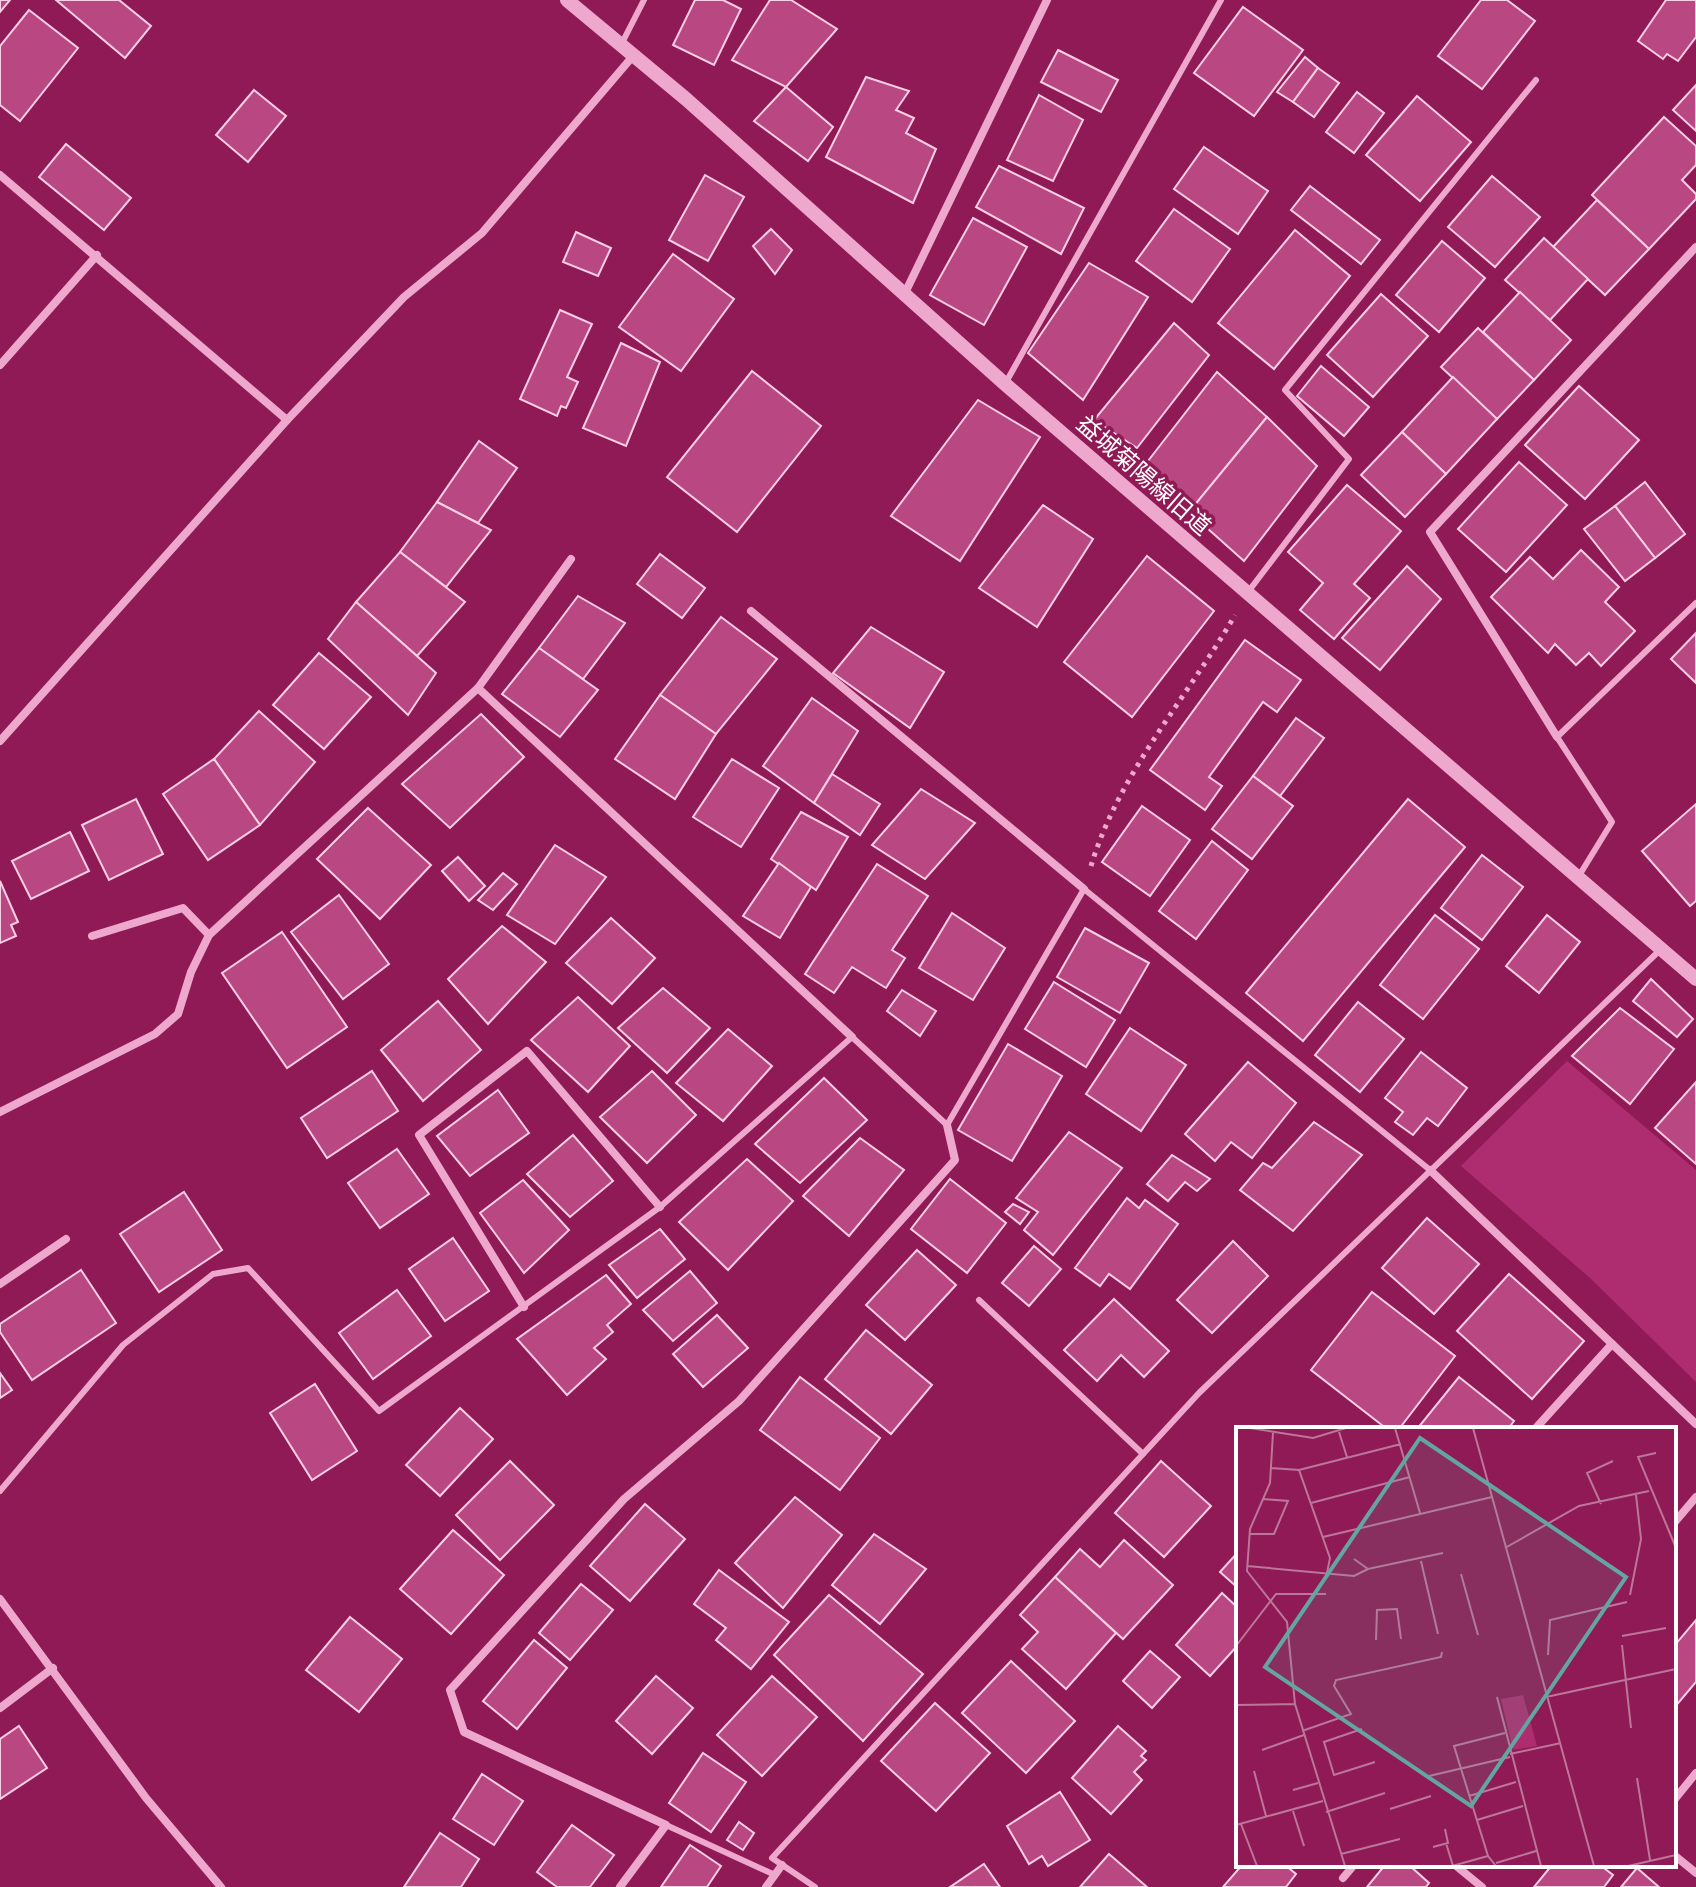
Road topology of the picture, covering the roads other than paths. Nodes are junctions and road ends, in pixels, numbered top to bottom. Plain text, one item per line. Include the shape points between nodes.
1 (567, 0) edge
2 (644, 0) edge
3 (1047, 0) edge
4 (1221, 0) edge
5 (627, 51) junction
6 (1536, 80) dead end
7 (0, 175) edge
8 (1696, 247) edge
9 (97, 255) junction
10 (904, 296) junction
11 (0, 365) edge
12 (1005, 384) junction
13 (287, 420) junction
14 (571, 559) dead end
15 (1247, 593) junction
16 (1696, 603) edge
17 (751, 611) dead end
18 (478, 688) junction
19 (1557, 737) junction
20 (0, 741) edge
21 (1577, 879) junction
22 (1084, 889) junction
23 (209, 935) junction
24 (92, 936) dead end
25 (1659, 951) junction
26 (1696, 979) edge
27 (852, 1037) junction
28 (0, 1112) edge
29 (947, 1125) junction
30 (1430, 1170) junction
31 (660, 1207) junction
32 (66, 1239) dead end
33 (0, 1284) edge
34 (979, 1300) dead end
35 (524, 1307) junction
36 (1612, 1344) junction
37 (1696, 1424) edge
38 (1537, 1427) edge
39 (1143, 1454) junction
40 (0, 1491) edge
41 (1696, 1497) edge
42 (1676, 1521) edge
43 (0, 1599) edge
44 (53, 1668) junction
45 (0, 1708) edge
46 (1696, 1773) edge
47 (1676, 1798) edge
48 (666, 1825) junction
49 (1676, 1857) edge
50 (782, 1865) junction
51 (1352, 1867) edge
52 (1457, 1867) edge
53 (1696, 1873) edge
54 (775, 1875) junction
55 (1343, 1878) dead end
56 (221, 1887) edge
57 (620, 1887) edge
58 (766, 1887) edge
59 (815, 1887) edge
60 (1482, 1887) edge

1 - 5 street, 益城菊陽線旧道
2 - 5 lane
3 - 10 street
4 - 12 lane
5 - 10 street, 益城菊陽線旧道
5 - 13 street via 482,233 404,297
6 - 15 lane via 1285,390 1349,459
7 - 9 street
8 - 19 street via 1430,532
9 - 11 street
9 - 13 street
10 - 12 street, 益城菊陽線旧道
12 - 15 street, 益城菊陽線旧道
13 - 20 street
14 - 18 street
15 - 21 street, 益城菊陽線旧道
16 - 19 lane
17 - 22 street
18 - 23 street
18 - 27 street
19 - 21 lane via 1612,822
21 - 25 street, 益城菊陽線旧道
22 - 29 lane
22 - 30 lane
23 - 24 street via 183,908
23 - 28 street via 178,1014 155,1034
25 - 26 street, 益城菊陽線旧道
25 - 30 lane
27 - 29 lane
27 - 31 lane
29 - 48 street via 955,1160 739,1401 624,1499 450,1690 464,1732
30 - 36 street
30 - 39 lane
31 - 35 lane
31 - 35 street via 527,1051 419,1135
32 - 33 street
34 - 39 lane
35 - 40 lane via 379,1411 248,1268 213,1274 123,1345
36 - 37 street
36 - 38 street
39 - 50 lane via 772,1858
41 - 42 street
43 - 44 street
44 - 45 street
44 - 56 street via 146,1798
46 - 47 street
48 - 54 lane
48 - 57 street
49 - 53 street
50 - 54 street
50 - 59 lane
51 - 55 street
52 - 60 street
54 - 58 street

